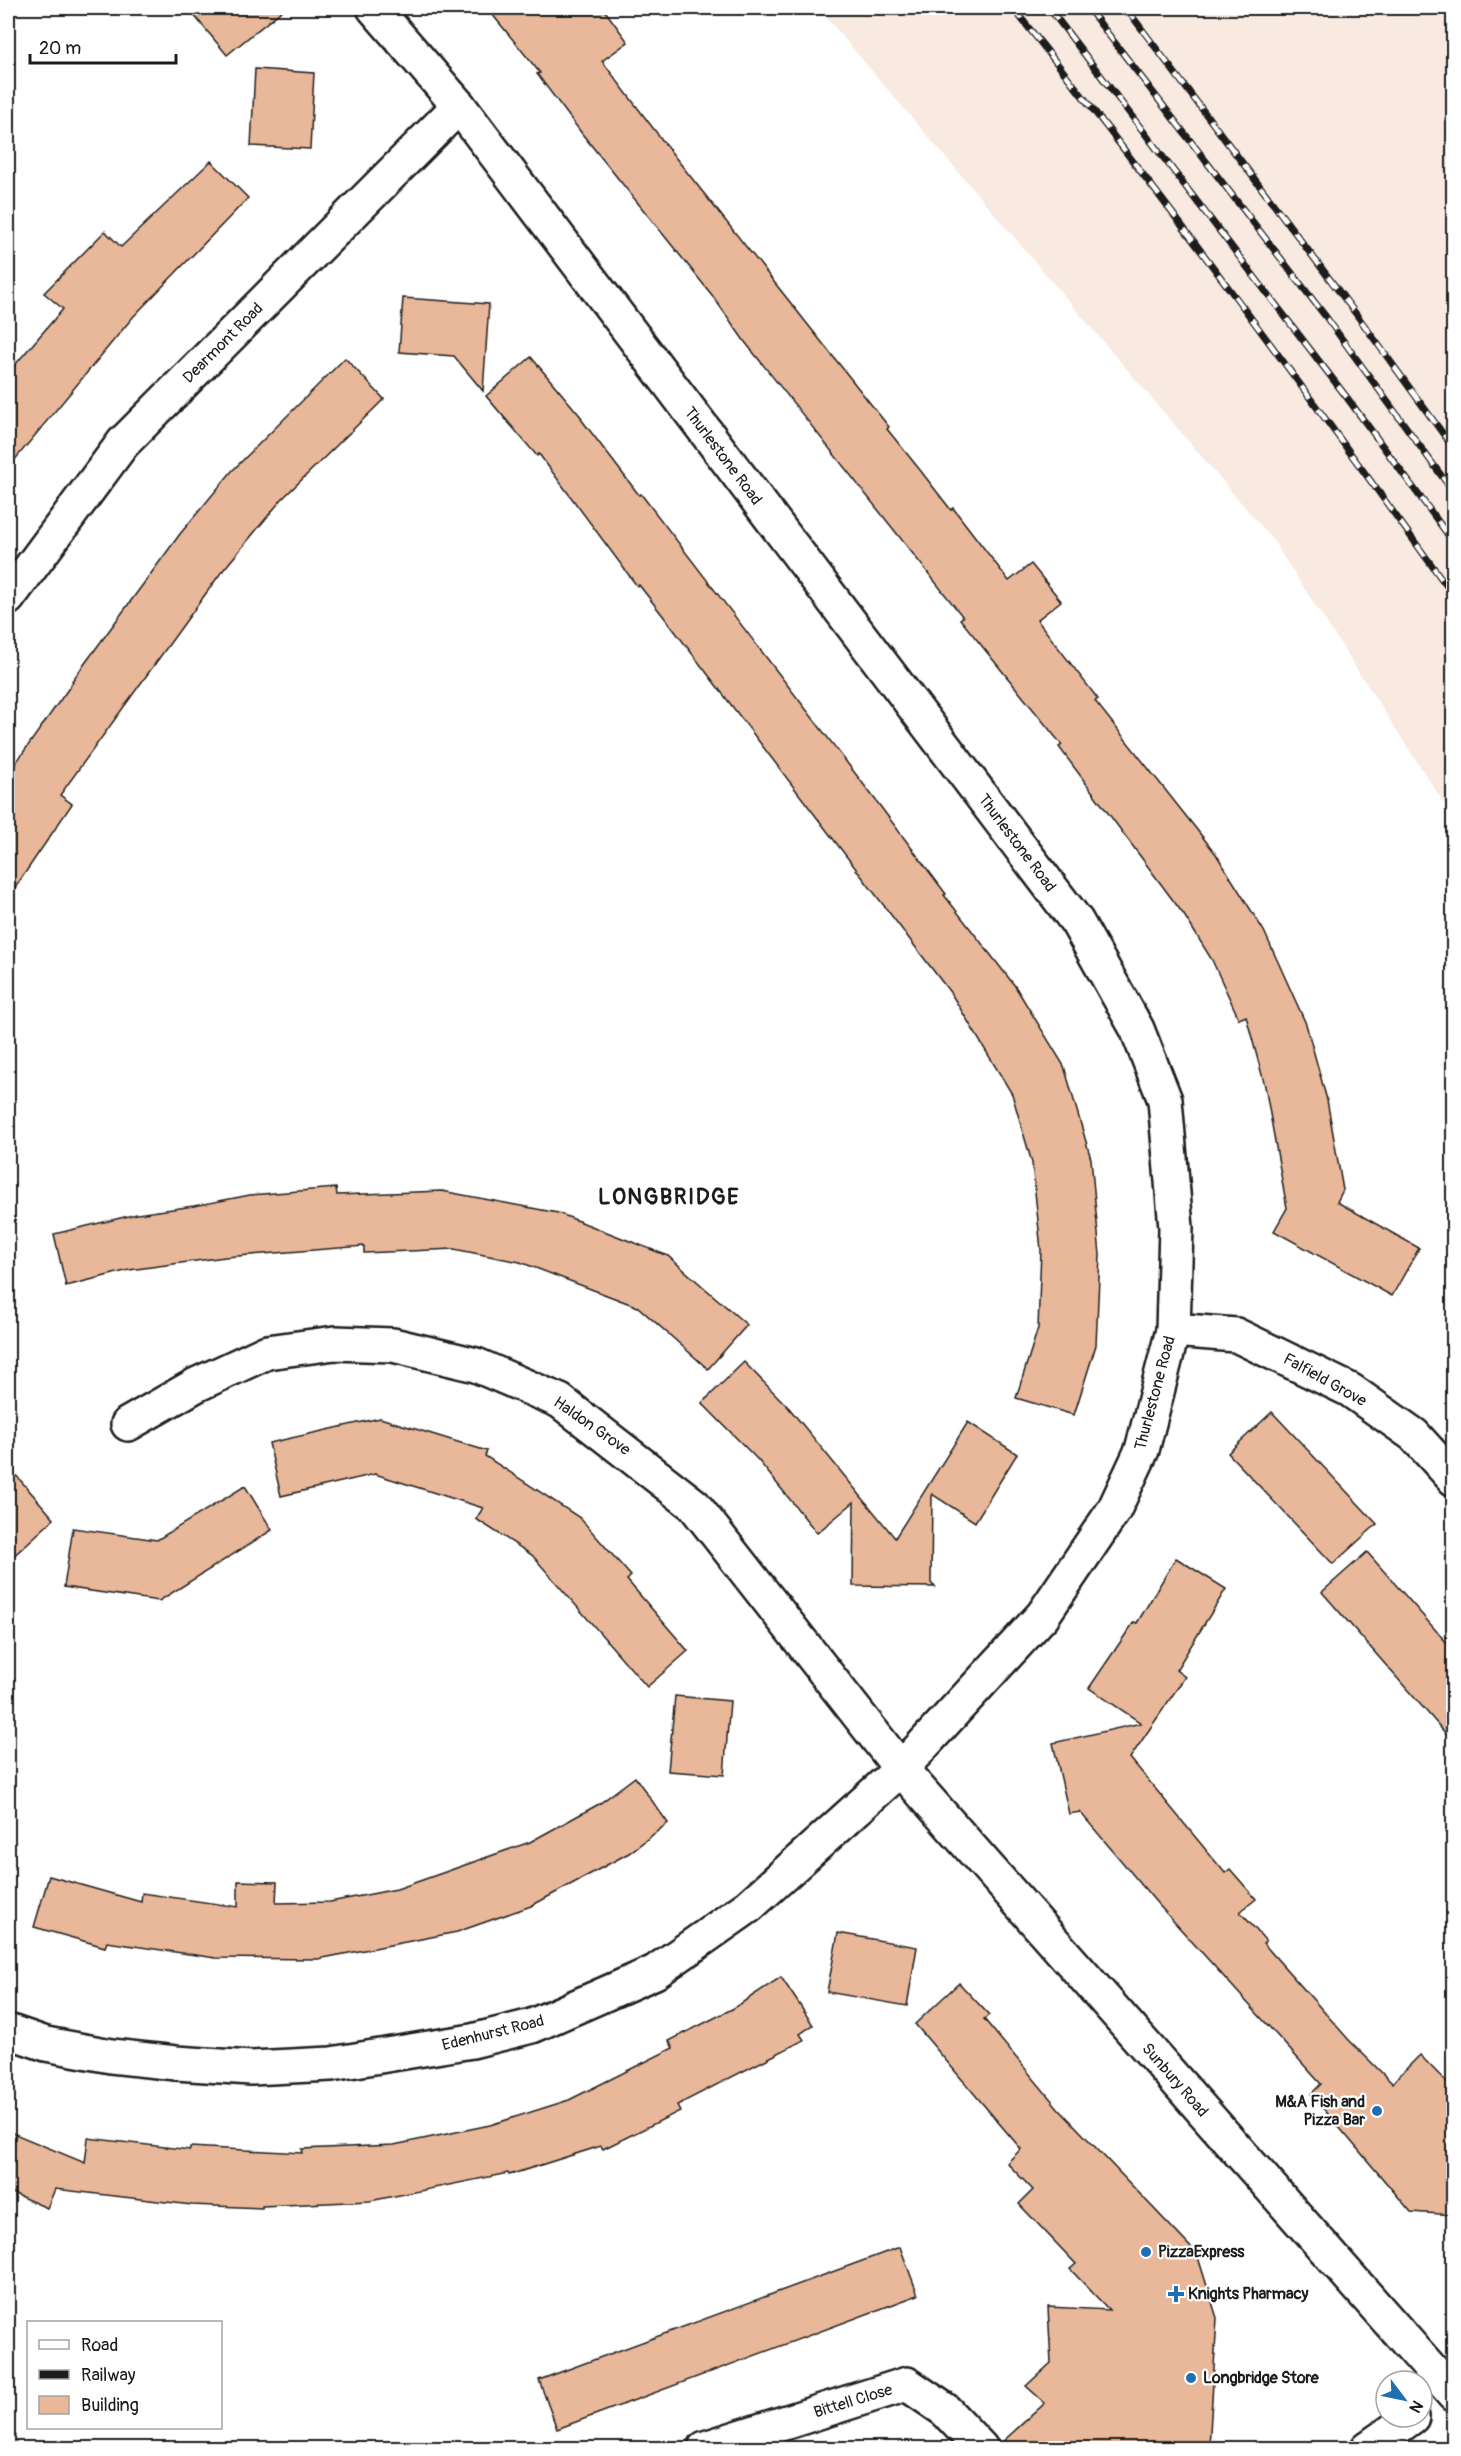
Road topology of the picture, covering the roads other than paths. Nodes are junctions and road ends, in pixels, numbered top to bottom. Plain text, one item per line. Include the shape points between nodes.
1 (374, 8) edge
2 (459, 106) junction
3 (8, 598) edge
4 (1173, 1330) junction
5 (128, 1424) dead end
6 (1454, 1479) edge
7 (901, 1769) junction
8 (8, 2031) edge
9 (1452, 2391) edge
10 (1434, 2402) edge
11 (1395, 2429) edge
12 (705, 2448) edge
13 (981, 2448) edge
14 (1368, 2448) edge

1 - 2 street, Thurlestone Road
2 - 3 street, Dearmont Road via 123,443
2 - 4 street, Thurlestone Road via 1077,922 1137,1029 1165,1100 1176,1228
4 - 6 street, Falfield Grove via 1236,1335 1350,1390 1414,1434
4 - 7 street, Thurlestone Road via 1142,1450 1114,1510 1043,1615
5 - 7 street, Haldon Grove via 196,1385 267,1352 335,1343 393,1346 476,1365 560,1401 694,1505
7 - 8 street, Edenhurst Road via 749,1906 655,1972 532,2026 472,2041 342,2062 251,2068 111,2056 46,2044
7 - 9 street, Sunbury Road
9 - 10 street
11 - 14 street
12 - 13 street, Bittell Close via 907,2384 945,2410

